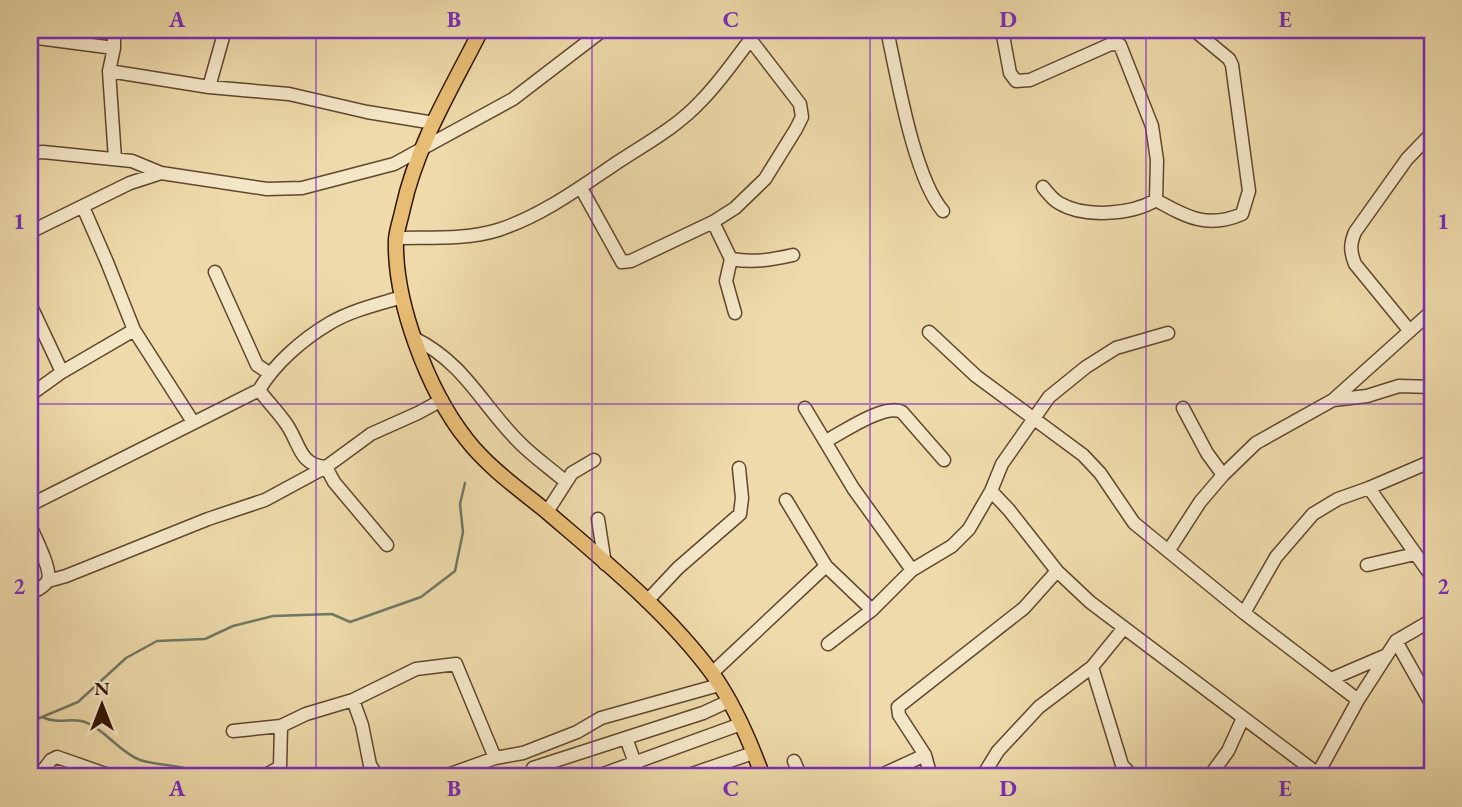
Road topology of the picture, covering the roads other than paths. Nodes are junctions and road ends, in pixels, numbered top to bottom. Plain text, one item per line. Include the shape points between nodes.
1 (114, 30) edge
2 (225, 30) edge
3 (481, 30) edge
4 (603, 30) edge
5 (887, 30) edge
6 (1002, 30) edge
7 (1194, 30) edge
8 (754, 34) edge
9 (30, 37) edge
10 (114, 48) junction
11 (109, 71) junction
12 (209, 87) junction
13 (434, 123) junction
14 (1432, 133) edge
15 (419, 150) junction
16 (30, 153) edge
17 (116, 159) junction
18 (162, 173) junction
19 (1044, 187) dead end
20 (581, 188) junction
21 (1156, 200) junction
22 (83, 207) junction
23 (943, 211) dead end
24 (713, 222) junction
25 (30, 232) edge
26 (396, 238) junction
27 (793, 255) dead end
28 (731, 259) junction
29 (215, 272) dead end
30 (402, 297) junction
31 (30, 304) edge
32 (1432, 311) edge
33 (735, 313) dead end
34 (134, 330) junction
35 (1409, 330) junction
36 (929, 332) dead end
37 (1168, 333) dead end
38 (414, 338) junction
39 (62, 372) junction
40 (269, 373) junction
41 (1432, 387) edge
42 (259, 390) junction
43 (30, 396) edge
44 (442, 400) junction
45 (1333, 400) junction
46 (805, 408) dead end
47 (1183, 408) dead end
48 (1036, 418) junction
49 (193, 422) junction
50 (826, 441) junction
51 (594, 460) dead end
52 (944, 460) dead end
53 (1432, 461) edge
54 (326, 467) junction
55 (739, 468) dead end
56 (1223, 475) junction
57 (566, 482) junction
58 (1369, 488) junction
59 (991, 492) junction
60 (786, 500) dead end
61 (30, 505) edge
62 (547, 512) junction
63 (598, 519) dead end
64 (30, 525) edge
65 (387, 545) dead end
66 (1169, 550) junction
67 (1415, 554) junction
68 (605, 564) junction
69 (1367, 565) dead end
70 (826, 566) junction
71 (912, 570) junction
72 (1057, 571) junction
73 (1432, 577) edge
74 (48, 580) junction
75 (30, 594) edge
76 (647, 601) junction
77 (872, 610) junction
78 (1244, 613) junction
79 (1432, 620) edge
80 (1123, 629) junction
81 (1396, 641) junction
82 (828, 644) dead end
83 (1387, 654) junction
84 (1092, 667) junction
85 (715, 679) junction
86 (1331, 679) junction
87 (353, 700) junction
88 (1358, 700) junction
89 (729, 701) junction
90 (1432, 705) edge
91 (1243, 718) junction
92 (741, 724) junction
93 (281, 726) junction
94 (233, 731) dead end
95 (626, 738) junction
96 (753, 752) junction
97 (523, 753) junction
98 (925, 755) junction
99 (495, 758) junction
100 (794, 761) dead end
101 (1432, 765) edge
102 (637, 771) edge
103 (534, 773) edge
104 (38, 777) edge
105 (114, 777) edge
106 (267, 777) edge
107 (378, 777) edge
108 (442, 777) edge
109 (595, 777) edge
110 (683, 777) edge
111 (763, 777) edge
112 (801, 777) edge
113 (877, 777) edge
114 (931, 777) edge
115 (982, 777) edge
116 (1133, 777) edge
117 (1209, 777) edge
118 (1318, 777) edge
119 (1426, 777) edge

1 - 10 street
2 - 12 street
3 - 13 main road
4 - 15 street via 513,99
5 - 23 street via 917,154 935,202
6 - 21 street via 1010,73 1017,81 1030,80 1111,44 1120,45 1152,126
7 - 21 street via 1232,65 1249,191 1242,214 1226,221 1202,221
8 - 20 street via 691,111
8 - 24 street via 800,104 802,117 765,179
9 - 10 street
10 - 11 street
11 - 12 street
11 - 17 street
12 - 13 street via 289,94
13 - 15 main road
14 - 35 street via 1407,159 1350,242 1355,264
15 - 18 street via 394,164 302,188 267,189
15 - 26 main road
16 - 17 street
17 - 18 street
18 - 22 street
19 - 21 street via 1061,205 1081,210 1121,211
20 - 24 street via 622,262
20 - 26 street via 496,230
22 - 25 street
22 - 34 street
24 - 28 street
26 - 30 main road
27 - 28 street via 750,262
28 - 33 street via 726,281
29 - 40 street via 257,365
30 - 38 main road
30 - 40 street via 330,323
31 - 39 street
32 - 35 street
34 - 39 street
34 - 49 street
35 - 45 street
36 - 48 street via 976,376
37 - 48 street via 1116,348 1086,366 1049,397
38 - 44 main road
38 - 57 street via 437,349 517,440
39 - 43 street
40 - 42 street
41 - 45 street via 1399,386
42 - 49 street
42 - 54 street via 288,426 302,455 315,466
44 - 54 street via 371,434
44 - 62 main road via 467,440
45 - 56 street via 1256,443
46 - 50 street
47 - 56 street
48 - 59 street via 1002,464
48 - 66 street via 1083,455 1134,523
49 - 61 street
50 - 52 street via 885,410 897,409
50 - 71 street via 853,488
51 - 57 street
53 - 58 street
54 - 65 street
54 - 74 street via 265,500
55 - 76 street via 740,513
56 - 66 street
57 - 62 street
58 - 67 street
58 - 78 street via 1312,514 1276,558
59 - 71 street via 979,516 952,546
59 - 72 street
60 - 70 street
62 - 68 main road
63 - 68 street
64 - 74 street via 49,571
66 - 78 street
67 - 69 street
67 - 73 street
68 - 76 main road
70 - 77 street
70 - 85 street
71 - 77 street
72 - 80 street
72 - 98 street via 1024,608 898,707
74 - 75 street
76 - 85 main road
77 - 82 street
78 - 86 street
79 - 81 street
80 - 84 street
80 - 91 street
81 - 83 street
81 - 90 street
83 - 86 street
83 - 88 street
84 - 115 street via 1039,707 998,751
84 - 116 street via 1122,765
85 - 89 main road
85 - 97 street via 601,718
86 - 88 street
87 - 93 street
87 - 99 street via 416,669 456,664
87 - 107 street via 370,765
88 - 118 street
89 - 92 main road
89 - 95 street
91 - 117 street
91 - 118 street
92 - 96 main road
92 - 102 street
93 - 94 street
93 - 106 street via 280,767
95 - 102 street
95 - 103 street
96 - 110 street
96 - 111 main road
97 - 99 street
97 - 103 street
98 - 113 street
98 - 114 street
99 - 108 street
100 - 112 street
101 - 119 street
102 - 109 street
104 - 105 street via 57,757

